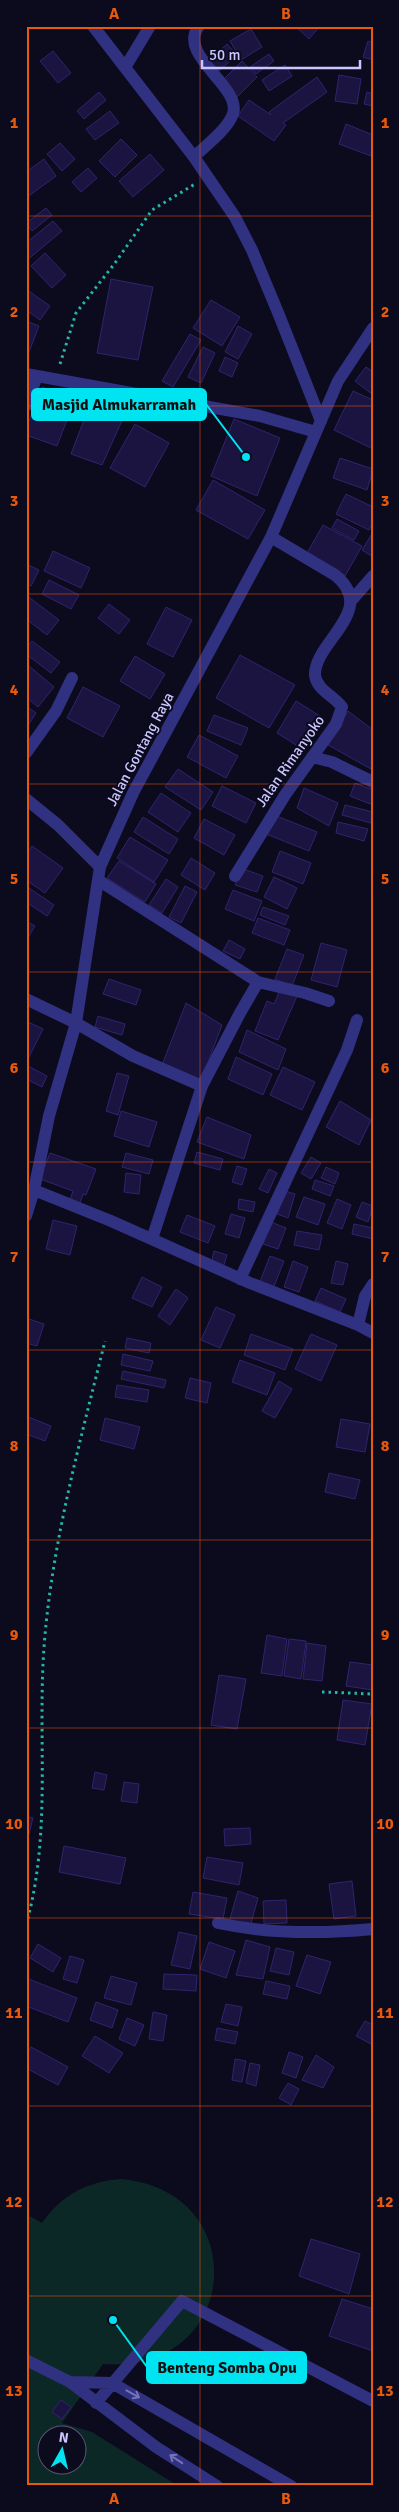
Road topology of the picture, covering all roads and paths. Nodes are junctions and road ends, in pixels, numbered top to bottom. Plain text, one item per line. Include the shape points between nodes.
1 (93, 26) edge
2 (150, 26) edge
3 (199, 26) edge
4 (126, 66) junction
5 (194, 157) junction
6 (208, 176) junction
7 (373, 328) edge
8 (32, 375) edge
9 (56, 379) junction
10 (26, 406) edge
11 (318, 426) junction
12 (271, 537) junction
13 (373, 576) edge
14 (350, 602) junction
15 (72, 678) dead end
16 (26, 753) edge
17 (312, 757) junction
18 (373, 782) edge
19 (26, 799) edge
20 (100, 867) junction
21 (235, 876) dead end
22 (98, 880) junction
23 (258, 982) junction
24 (26, 999) edge
25 (329, 1001) dead end
26 (357, 1020) dead end
27 (76, 1023) junction
28 (202, 1086) junction
29 (34, 1190) junction
30 (26, 1216) edge
31 (152, 1239) junction
32 (240, 1279) junction
33 (373, 1284) edge
34 (358, 1324) junction
35 (373, 1333) edge
36 (104, 1341) dead end
37 (322, 1692) dead end
38 (373, 1694) edge
39 (218, 1923) dead end
40 (26, 1925) edge
41 (373, 1928) edge
42 (26, 2360) edge
43 (70, 2382) junction
44 (112, 2383) junction
45 (373, 2401) edge
46 (96, 2403) junction
47 (217, 2486) edge
48 (291, 2486) edge

1 - 4 street
2 - 4 street
3 - 5 street via 194,37 196,49 230,97 234,109 228,123
4 - 5 street
5 - 6 street
6 - 9 path via 152,210 76,313
6 - 11 street via 252,250 307,381
7 - 11 street, Jalan Gontang Raya via 338,381
8 - 9 street
8 - 10 street
9 - 11 street
11 - 12 street, Jalan Gontang Raya
12 - 14 street via 342,581
12 - 20 street, Jalan Gontang Raya via 133,793
13 - 14 street
14 - 17 street, Jalan Rimanyoko via 348,612 317,665 315,675 318,684 342,706 340,715
15 - 16 street via 56,711
17 - 18 street via 332,762
17 - 21 street, Jalan Rimanyoko
19 - 20 street via 58,825
20 - 22 street, Jalan Gontang Raya
22 - 23 street
22 - 27 street, Jalan Gontang Raya
23 - 25 street
23 - 28 street
24 - 27 street
26 - 32 street via 347,1050
27 - 28 street via 133,1056
27 - 29 street, Jalan Gontang Raya via 49,1116
28 - 31 street
29 - 30 street, Jalan Gontang Raya
29 - 31 street
31 - 32 street
32 - 34 street
33 - 34 street via 365,1296
34 - 35 street
36 - 40 path via 52,1578 45,1636 42,1710 44,1797 39,1862
37 - 38 path
39 - 41 street via 284,1932
42 - 43 street
43 - 44 street
43 - 46 street
44 - 45 street via 182,2301
44 - 46 street
44 -> 48 street
47 -> 46 street

